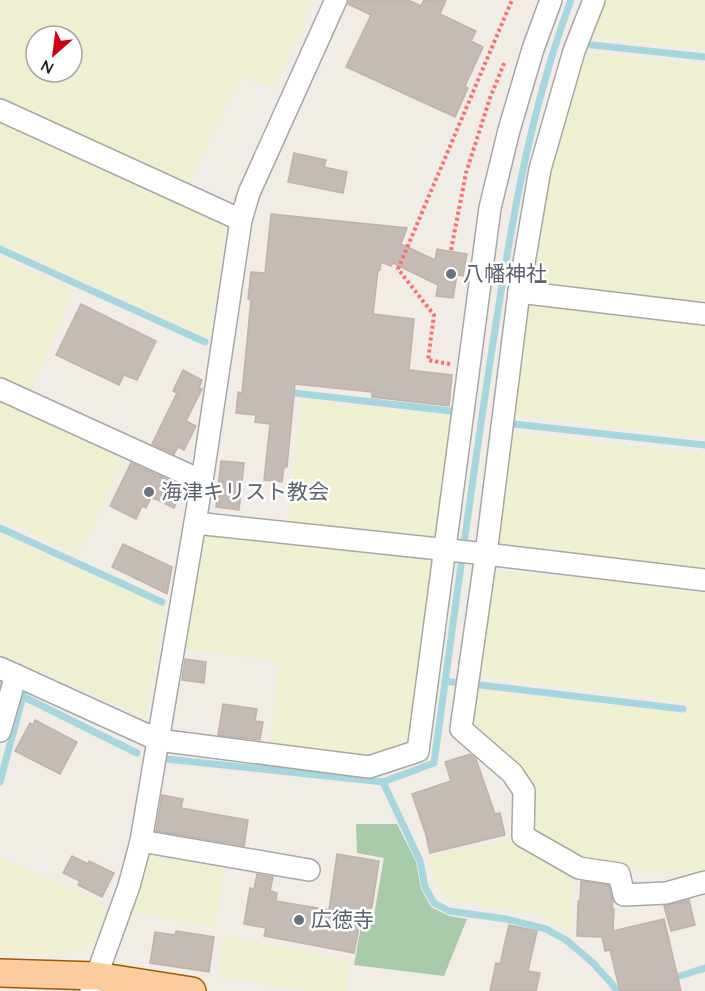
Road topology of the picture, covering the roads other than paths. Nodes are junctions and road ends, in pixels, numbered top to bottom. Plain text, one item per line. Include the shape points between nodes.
1 (336, 0) edge
2 (551, 0) edge
3 (594, 0) edge
4 (0, 110) edge
5 (241, 220) junction
6 (519, 292) junction
7 (705, 314) edge
8 (0, 390) edge
9 (202, 481) junction
10 (195, 523) junction
11 (449, 551) junction
12 (482, 554) junction
13 (705, 580) edge
14 (8, 671) edge
15 (0, 731) edge
16 (158, 740) junction
17 (141, 841) junction
18 (309, 870) dead end
19 (705, 882) edge
20 (0, 973) edge
21 (93, 984) edge
22 (192, 991) edge

1 - 5 street via 249,193
2 - 11 street via 532,49 490,208
3 - 6 street via 573,51 540,169
4 - 5 street
5 - 9 street
6 - 7 street
6 - 12 street
8 - 9 street
9 - 10 street
10 - 11 street
10 - 16 street
11 - 12 street
11 - 16 street via 418,751 369,767
12 - 13 street
12 - 19 street via 461,729 512,773 524,791 523,836 579,868 620,874 624,895 666,893
14 - 15 street
14 - 16 street
16 - 17 street
17 - 18 street
17 - 21 street
20 - 21 main road
21 - 22 main road

